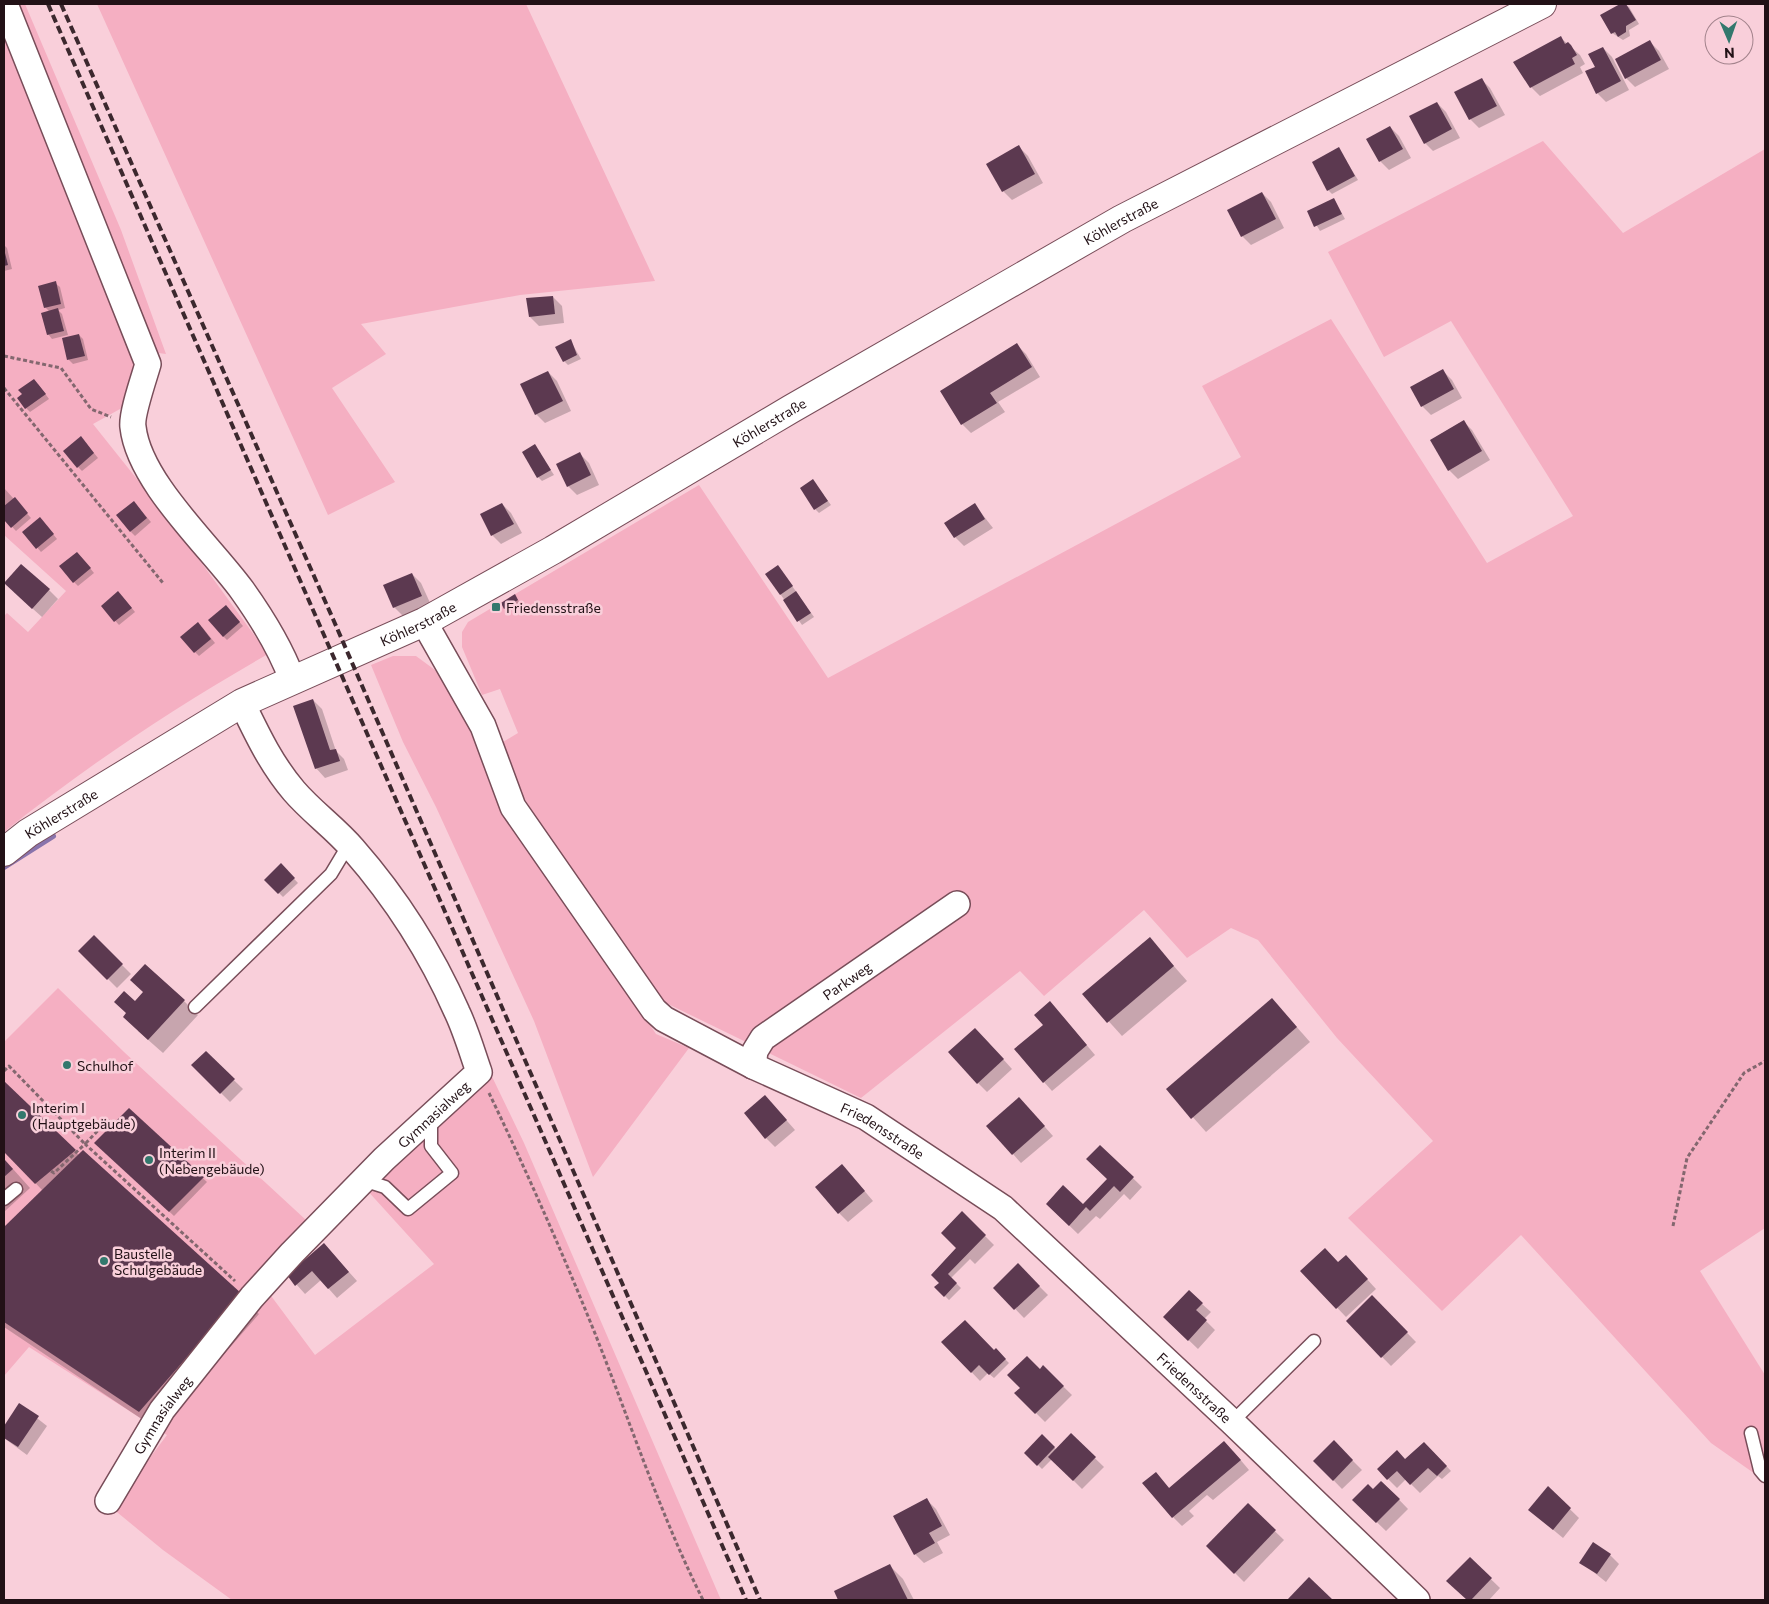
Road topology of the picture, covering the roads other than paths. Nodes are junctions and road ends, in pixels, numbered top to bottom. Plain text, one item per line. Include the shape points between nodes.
1 (5, 4) edge
2 (1542, 4) edge
3 (424, 622) junction
4 (292, 679) junction
5 (242, 703) junction
6 (349, 844) junction
7 (4, 852) edge
8 (956, 904) dead end
9 (195, 1007) dead end
10 (753, 1066) junction
11 (431, 1116) junction
12 (363, 1180) junction
13 (16, 1189) dead end
14 (4, 1199) edge
15 (1314, 1341) dead end
16 (1232, 1422) junction
17 (1751, 1433) dead end
18 (1765, 1476) edge
19 (108, 1501) dead end
20 (1417, 1600) edge

1 - 4 street via 148,364 132,425 141,456 163,493 263,621
2 - 3 street, Köhlerstraße via 1122,219
3 - 4 street, Köhlerstraße
3 - 10 street, Friedensstraße via 483,726 513,807 654,1010 664,1019
4 - 5 street, Köhlerstraße
5 - 6 street, Gymnasialweg via 267,754 294,792
5 - 7 street, Köhlerstraße via 28,833
6 - 9 lane via 332,874
6 - 11 street, Gymnasialweg via 393,900 428,953 457,1012 480,1072
8 - 10 street, Parkweg via 764,1038 755,1052
10 - 16 street, Friedensstraße via 866,1117 1003,1208
11 - 12 street, Gymnasialweg
11 - 12 lane via 431,1146 452,1173 408,1209 385,1188
12 - 19 street, Gymnasialweg via 252,1297 162,1410
13 - 14 lane
15 - 16 lane
16 - 20 street, Friedensstraße
17 - 18 lane via 1760,1470

